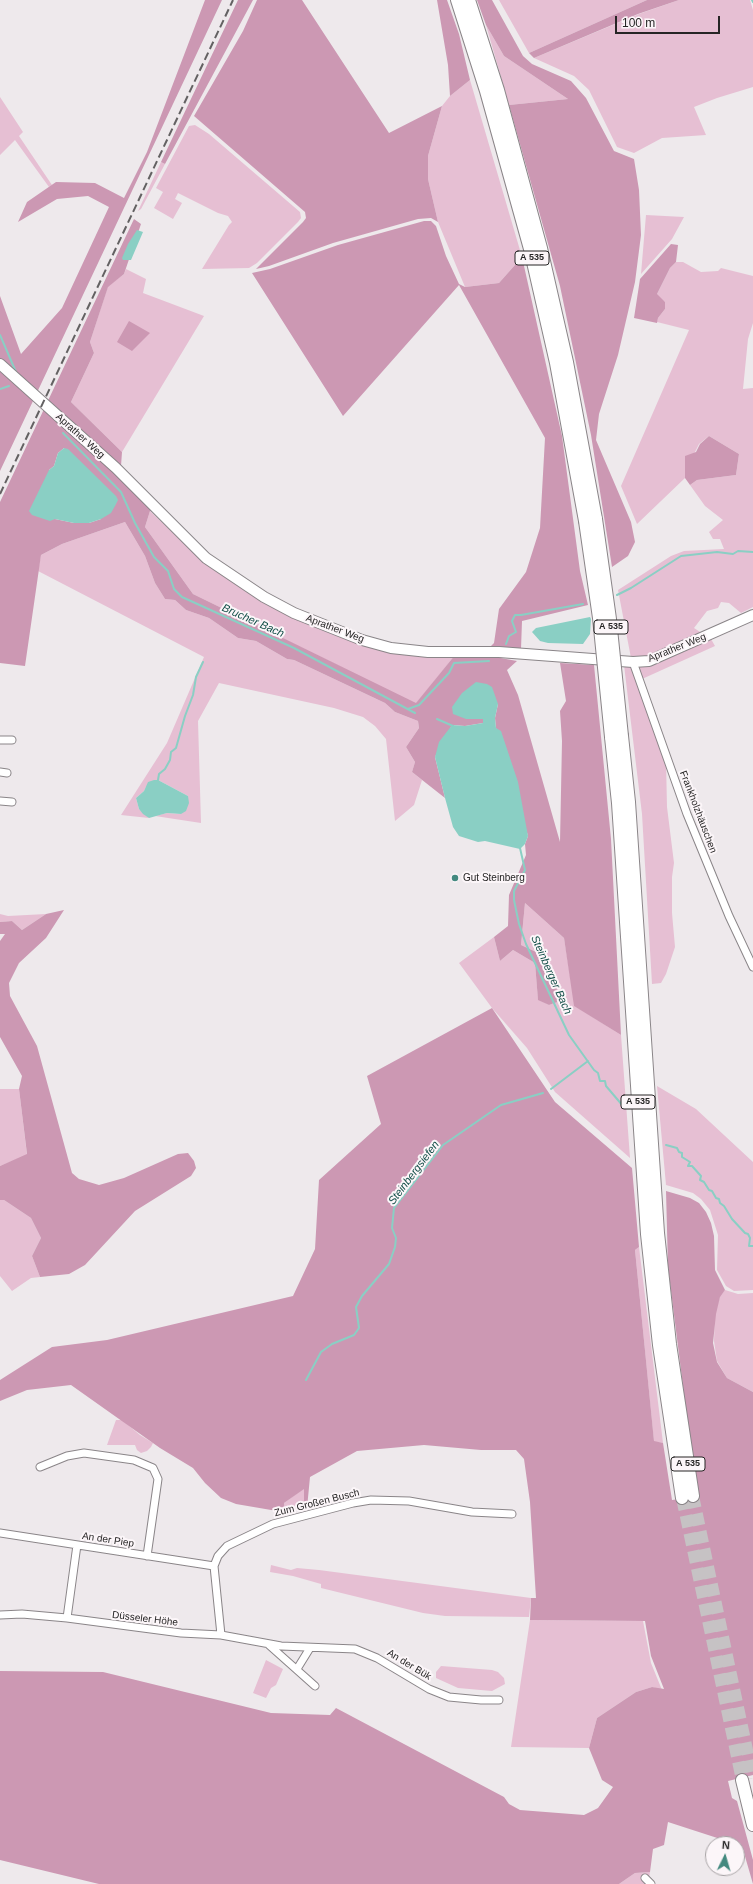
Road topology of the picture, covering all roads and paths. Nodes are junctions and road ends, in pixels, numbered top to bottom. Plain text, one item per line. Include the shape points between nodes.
1 (457, 0) edge
2 (469, 0) edge
3 (0, 364) edge
4 (591, 520) junction
5 (753, 615) edge
6 (633, 662) junction
7 (0, 740) edge
8 (12, 740) dead end
9 (0, 802) edge
10 (12, 802) dead end
11 (753, 967) edge
12 (40, 1467) dead end
13 (688, 1497) tunnel mouth
14 (512, 1514) dead end
15 (0, 1533) edge
16 (77, 1545) junction
17 (147, 1556) junction
18 (214, 1566) junction
19 (0, 1615) edge
20 (67, 1618) junction
21 (221, 1635) junction
22 (269, 1645) junction
23 (310, 1648) junction
24 (297, 1669) junction
25 (315, 1686) dead end
26 (499, 1700) dead end
27 (749, 1779) tunnel mouth
28 (753, 1825) edge
29 (646, 1878) dead end
30 (651, 1884) edge

1 - 4 highway, A 535 via 486,91 530,249
2 - 4 highway, A 535 via 498,90 544,261 567,362
3 - 6 street, Aprather Weg via 116,468 206,558 264,597 294,613 362,640 408,650 499,652
4 - 13 highway, A 535, bridge via 599,618 617,737 618,811 634,969 659,1345
5 - 6 street, Aprather Weg via 649,661
6 - 11 street, Frankholzhäuschen via 687,814
7 - 8 street
9 - 10 street
12 - 17 street via 84,1452 134,1460 153,1468 158,1479
14 - 18 street, Zum Großen Busch via 460,1511 409,1501 372,1500 353,1503 273,1524 227,1546 218,1556
15 - 16 street, An der Piep
16 - 17 street, An der Piep
16 - 20 street
17 - 18 street, An der Piep
18 - 21 street
19 - 20 street, Düsseler Höhe
20 - 21 street, Düsseler Höhe via 173,1632
21 - 22 street, An der Bük
22 - 23 street, An der Bük
22 - 24 street, An der Bük
23 - 24 street
23 - 26 street, An der Bük via 334,1647 355,1650 377,1658 449,1697
24 - 25 street, An der Bük
27 - 28 highway
29 - 30 street

